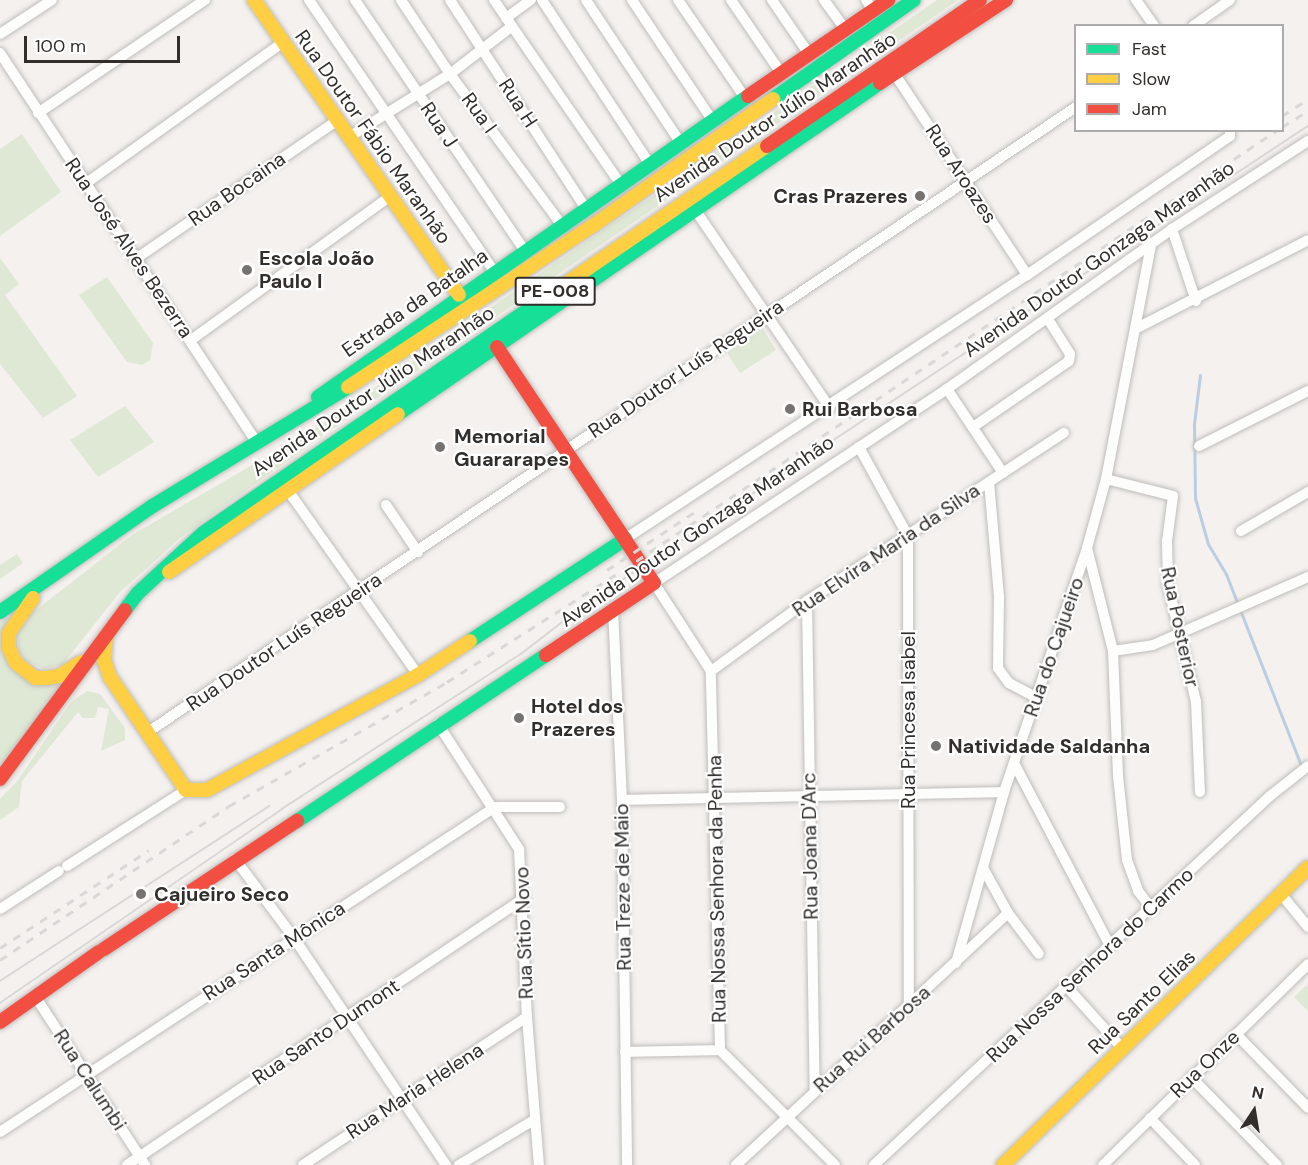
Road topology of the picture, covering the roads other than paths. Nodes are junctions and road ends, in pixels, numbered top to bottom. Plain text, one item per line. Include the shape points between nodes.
1 (52, 0) edge
2 (205, 0) edge
3 (255, 0) edge
4 (309, 0) edge
5 (356, 0) edge
6 (401, 0) edge
7 (450, 0) edge
8 (494, 0) edge
9 (531, 0) edge
10 (586, 0) edge
11 (632, 0) edge
12 (678, 0) edge
13 (730, 0) edge
14 (772, 0) edge
15 (824, 0) edge
16 (888, 0) edge
17 (914, 0) edge
18 (980, 0) edge
19 (1006, 0) edge
20 (1136, 0) edge
21 (1230, 0) edge
22 (547, 2) edge
23 (870, 5) edge
24 (509, 23) junction
25 (1153, 24) edge
26 (1196, 24) edge
27 (845, 29) junction
28 (0, 34) edge
29 (283, 42) junction
30 (483, 48) junction
31 (0, 53) edge
32 (809, 54) junction
33 (781, 73) junction
34 (894, 73) junction
35 (450, 74) junction
36 (418, 94) junction
37 (745, 98) junction
38 (1074, 108) edge
39 (38, 113) junction
40 (384, 115) junction
41 (338, 120) junction
42 (712, 120) junction
43 (1230, 132) edge
44 (350, 137) junction
45 (1308, 141) edge
46 (680, 142) junction
47 (649, 164) junction
48 (966, 181) junction
49 (620, 183) junction
50 (85, 184) junction
51 (389, 197) junction
52 (585, 207) junction
53 (696, 211) junction
54 (561, 224) junction
55 (1172, 229) junction
56 (1308, 240) edge
57 (1151, 245) junction
58 (524, 250) junction
59 (137, 258) junction
60 (494, 271) junction
61 (1027, 275) junction
62 (459, 295) junction
63 (1196, 301) junction
64 (766, 314) junction
65 (1047, 320) junction
66 (1137, 328) junction
67 (191, 340) junction
68 (497, 347) junction
69 (947, 389) junction
70 (1308, 391) edge
71 (830, 408) junction
72 (973, 427) junction
73 (1064, 433) dead end
74 (269, 434) junction
75 (256, 442) junction
76 (1199, 446) dead end
77 (859, 447) junction
78 (565, 452) junction
79 (1002, 473) junction
80 (1106, 479) junction
81 (989, 482) junction
82 (287, 489) junction
83 (1308, 492) edge
84 (386, 505) dead end
85 (1241, 531) dead end
86 (908, 536) junction
87 (625, 539) junction
88 (1087, 548) junction
89 (418, 552) junction
90 (58, 574) junction
91 (1308, 577) edge
92 (654, 583) junction
93 (361, 591) junction
94 (138, 593) junction
95 (807, 601) junction
96 (614, 609) junction
97 (0, 612) edge
98 (106, 633) junction
99 (1181, 634) junction
100 (1113, 651) junction
101 (92, 653) junction
102 (711, 671) junction
103 (418, 675) junction
104 (1037, 698) junction
105 (438, 724) junction
106 (148, 732) junction
107 (1014, 763) junction
108 (1308, 766) edge
109 (0, 779) edge
110 (186, 790) junction
111 (909, 792) junction
112 (1004, 792) junction
113 (1200, 792) dead end
114 (808, 794) junction
115 (715, 798) junction
116 (622, 800) junction
117 (495, 807) junction
118 (560, 807) dead end
119 (235, 859) junction
120 (1308, 867) edge
121 (983, 868) junction
122 (1281, 894) junction
123 (524, 898) junction
124 (0, 909) edge
125 (1152, 909) junction
126 (1008, 913) junction
127 (1308, 927) edge
128 (294, 938) junction
129 (1110, 946) junction
130 (1039, 954) dead end
131 (957, 963) junction
132 (1308, 964) edge
133 (1067, 987) junction
134 (34, 996) junction
135 (909, 1006) junction
136 (347, 1017) junction
137 (527, 1017) junction
138 (0, 1022) edge
139 (1236, 1034) junction
140 (1123, 1049) junction
141 (720, 1050) junction
142 (625, 1052) junction
143 (87, 1075) junction
144 (1191, 1077) junction
145 (815, 1091) junction
146 (403, 1099) junction
147 (1308, 1108) edge
148 (788, 1118) junction
149 (1150, 1118) junction
150 (534, 1120) junction
151 (0, 1132) edge
152 (143, 1161) edge
153 (1104, 1164) edge
154 (127, 1165) edge
155 (303, 1165) edge
156 (446, 1165) edge
157 (459, 1165) edge
158 (539, 1165) edge
159 (627, 1165) edge
160 (736, 1165) edge
161 (835, 1165) edge
162 (874, 1165) edge
163 (1003, 1165) edge
164 (1195, 1165) edge
165 (1277, 1165) edge

1 - 28 street
2 - 39 street
3 - 29 main road, Rua Doutor Fábio Maranhão
4 - 40 street
5 - 36 street, Rua J
6 - 35 street, Rua I
7 - 30 street, Rua H
8 - 24 street
9 - 24 street
10 - 46 street
11 - 42 street
12 - 37 street
13 - 33 street
14 - 32 street
15 - 27 street
16 - 23 main road, Avenida Doutor Júlio Maranhão
17 - 74 main road, Avenida Doutor Júlio Maranhão / PE-008 via 594,225 368,375
18 - 94 main road, Avenida Doutor Júlio Maranhão / PE-008 via 280,476 203,532
19 - 34 main road, Avenida Doutor Júlio Maranhão
20 - 25 street
21 - 26 street
22 - 47 street
23 - 27 main road, Avenida Doutor Júlio Maranhão
24 - 30 street
24 - 49 street
27 - 32 main road, Avenida Doutor Júlio Maranhão
29 - 41 main road, Rua Doutor Fábio Maranhão
29 - 50 street
30 - 35 street
30 - 52 street, Rua H
31 - 39 street, Rua José Alves Bezerra
32 - 33 main road, Avenida Doutor Júlio Maranhão
33 - 37 main road, Avenida Doutor Júlio Maranhão
34 - 48 street, Rua Aroazes
34 - 53 main road, Avenida Doutor Júlio Maranhão
35 - 36 street
35 - 54 street, Rua I
36 - 40 street
36 - 58 street, Rua J
37 - 42 main road, Avenida Doutor Júlio Maranhão
38 - 48 street, Rua Doutor Luís Regueira
39 - 50 street, Rua José Alves Bezerra
40 - 44 street
40 - 60 street
41 - 44 main road, Rua Doutor Fábio Maranhão
41 - 59 street, Rua Bocaina
42 - 46 main road, Avenida Doutor Júlio Maranhão
43 - 61 street, Avenida Doutor Gonzaga Maranhão
44 - 51 main road, Rua Doutor Fábio Maranhão
45 - 55 street, Avenida Doutor Gonzaga Maranhão
46 - 47 main road, Avenida Doutor Júlio Maranhão
47 - 49 main road, Avenida Doutor Júlio Maranhão
48 - 61 street, Rua Aroazes
48 - 64 street, Rua Doutor Luís Regueira
49 - 52 main road, Avenida Doutor Júlio Maranhão
50 - 59 street, Rua José Alves Bezerra
51 - 62 main road, Rua Doutor Fábio Maranhão
51 - 67 street
52 - 54 main road, Estrada da Batalha
53 - 64 street
53 - 68 main road, Avenida Doutor Júlio Maranhão
54 - 58 main road, Estrada da Batalha
55 - 57 street, Avenida Doutor Gonzaga Maranhão
55 - 63 street
56 - 63 street
57 - 65 street, Avenida Doutor Gonzaga Maranhão
57 - 66 street, Rua do Cajueiro
58 - 60 main road, Estrada da Batalha
59 - 67 street, Rua José Alves Bezerra
60 - 62 main road, Estrada da Batalha
61 - 71 street, Avenida Doutor Gonzaga Maranhão
62 - 74 main road, Estrada da Batalha
63 - 66 street
64 - 71 street
64 - 78 street, Rua Doutor Luís Regueira
65 - 69 street, Avenida Doutor Gonzaga Maranhão
65 - 72 street via 1070,354 1069,361
66 - 80 street, Rua do Cajueiro
67 - 75 street, Rua José Alves Bezerra
68 - 78 main road
68 - 82 main road, Avenida Doutor Júlio Maranhão
69 - 72 street
69 - 77 street, Avenida Doutor Gonzaga Maranhão
70 - 76 street
71 - 87 street, Avenida Doutor Gonzaga Maranhão
72 - 79 street
73 - 79 street, Rua Elvira Maria da Silva
74 - 75 main road, Avenida Doutor Júlio Maranhão / PE-008
75 - 90 main road, Avenida Doutor Júlio Maranhão / PE-008 via 143,513
77 - 86 street, Rua Princesa Isabel
77 - 92 street, Avenida Doutor Gonzaga Maranhão
78 - 87 main road
78 - 89 street, Rua Doutor Luís Regueira
79 - 81 street, Rua Elvira Maria da Silva
80 - 88 street, Rua do Cajueiro
80 - 99 street, Rua Posterior via 1173,496 1166,562
81 - 86 street, Rua Elvira Maria da Silva
81 - 104 street via 998,586 998,668 1009,683
82 - 93 street
82 - 94 main road
83 - 85 street
84 - 89 street
86 - 95 street, Rua Elvira Maria da Silva
86 - 111 street, Rua Princesa Isabel
87 - 92 main road
87 - 103 main road, Avenida Doutor Gonzaga Maranhão
88 - 100 street
88 - 104 street, Rua do Cajueiro
89 - 93 street, Rua Doutor Luís Regueira
90 - 97 main road, Avenida Doutor Júlio Maranhão / PE-008
90 - 101 main road via 15,619 9,633 11,655 29,675 46,678 59,676
91 - 99 street
92 - 96 main road, Avenida Doutor Gonzaga Maranhão
92 - 102 street
93 - 103 street
93 - 106 street, Rua Doutor Luís Regueira
94 - 98 main road, Avenida Doutor Júlio Maranhão / PE-008
95 - 102 street, Rua Elvira Maria da Silva
95 - 114 street, Rua Joana D'Arc
96 - 105 main road, Avenida Doutor Gonzaga Maranhão
96 - 116 street, Rua Treze de Maio
98 - 101 main road, Avenida Doutor Júlio Maranhão / PE-008
98 - 106 main road via 106,668
99 - 100 street via 1153,645
99 - 113 street, Rua Posterior via 1196,702
100 - 125 street via 1118,776 1127,860 1138,891
101 - 109 main road, Avenida Doutor Júlio Maranhão / PE-008
102 - 115 street, Rua Nossa Senhora da Penha
103 - 110 main road, Avenida Doutor Gonzaga Maranhão via 217,786
104 - 107 street, Rua do Cajueiro
105 - 117 street, Rua Sítio Novo
105 - 119 main road, Avenida Doutor Gonzaga Maranhão
106 - 110 main road
107 - 112 street, Rua do Cajueiro
107 - 129 street
108 - 125 street, Rua Nossa Senhora do Carmo via 1270,796
110 - 124 street, Avenida Doutor Gonzaga Maranhão
111 - 112 street
111 - 114 street
111 - 135 street, Rua Princesa Isabel
112 - 121 street, Rua do Cajueiro
114 - 115 street
114 - 145 street, Rua Joana D'Arc
115 - 116 street
115 - 141 street, Rua Nossa Senhora da Penha
116 - 142 street, Rua Treze de Maio
117 - 118 street
117 - 123 street, Rua Sítio Novo via 519,849
117 - 128 street, Rua Santa Mônica
119 - 128 street
119 - 134 main road, Avenida Doutor Gonzaga Maranhão
120 - 122 main road, Rua Santo Elias
121 - 126 street
121 - 131 street, Rua do Cajueiro
122 - 127 street
122 - 140 main road, Rua Santo Elias
123 - 136 street, Rua Santo Dumont
123 - 137 street, Rua Sítio Novo
125 - 129 street, Rua Nossa Senhora do Carmo
126 - 130 street
126 - 131 street, Rua Rui Barbosa
128 - 136 street
128 - 143 street, Rua Santa Mônica
129 - 133 street, Rua Nossa Senhora do Carmo
131 - 135 street, Rua Rui Barbosa
132 - 139 street, Rua Onze
133 - 140 street
133 - 162 street, Rua Nossa Senhora do Carmo
134 - 138 main road, Avenida Doutor Gonzaga Maranhão
134 - 143 street, Rua Calumbi
135 - 145 street, Rua Rui Barbosa
136 - 146 street
136 - 152 street, Rua Santo Dumont
137 - 146 street, Rua Maria Helena
137 - 150 street, Rua Sítio Novo
139 - 144 street, Rua Onze
139 - 147 street
140 - 163 main road, Rua Santo Elias
141 - 142 street
141 - 148 street, Rua Nossa Senhora da Penha
142 - 159 street, Rua Treze de Maio
143 - 151 street, Rua Santa Mônica
143 - 152 street, Rua Calumbi
144 - 149 street, Rua Onze
144 - 165 street
145 - 148 street, Rua Rui Barbosa
146 - 155 street, Rua Maria Helena
146 - 156 street
148 - 160 street, Rua Rui Barbosa
148 - 161 street, Rua Nossa Senhora da Penha
149 - 153 street, Rua Onze
149 - 164 street
150 - 157 street
150 - 158 street, Rua Sítio Novo
152 - 154 street, Rua Santo Dumont

